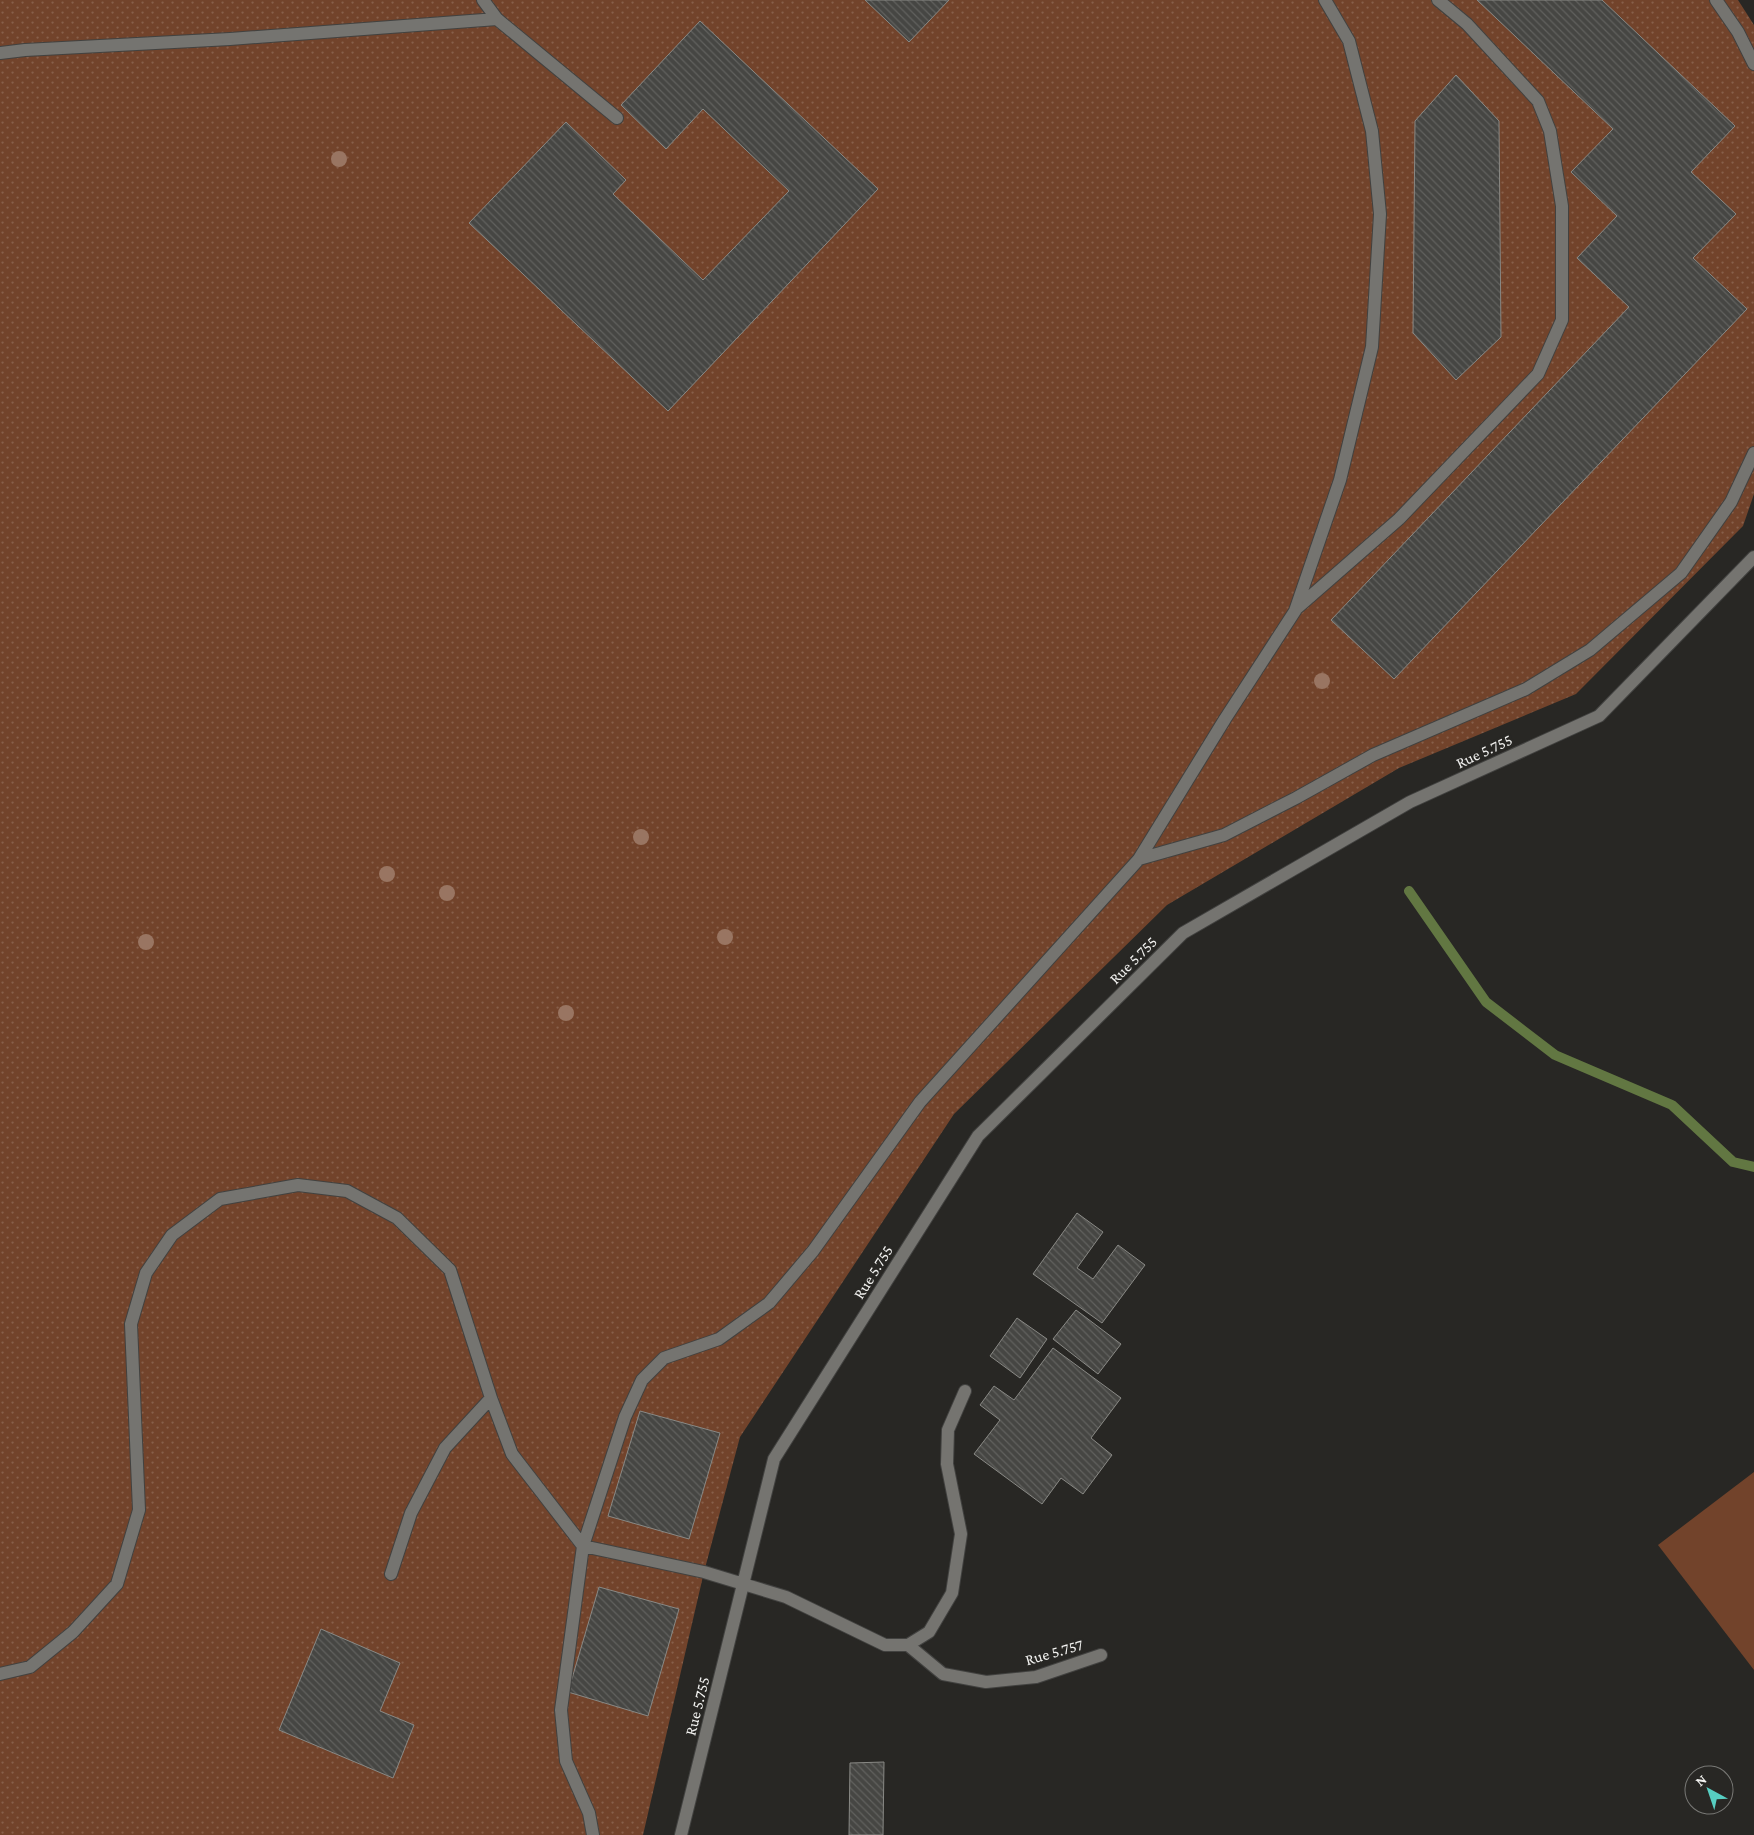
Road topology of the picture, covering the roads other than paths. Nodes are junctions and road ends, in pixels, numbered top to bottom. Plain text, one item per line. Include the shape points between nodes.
1 (483, 0) edge
2 (1325, 0) edge
3 (1438, 0) edge
4 (1716, 0) edge
5 (497, 19) junction
6 (0, 54) edge
7 (1754, 64) edge
8 (617, 118) dead end
9 (1754, 453) edge
10 (1754, 557) edge
11 (1294, 611) junction
12 (1139, 859) junction
13 (965, 1391) dead end
14 (492, 1398) junction
15 (583, 1546) junction
16 (390, 1574) dead end
17 (744, 1585) junction
18 (908, 1645) junction
19 (1101, 1655) dead end
20 (0, 1674) edge
21 (593, 1835) edge
22 (681, 1835) edge

1 - 5 lane
2 - 11 lane via 1348,40 1372,131 1380,214 1372,347 1340,480
3 - 11 lane via 1467,24 1538,101 1550,131 1562,206 1562,320 1538,374 1399,519
4 - 7 lane via 1738,32
5 - 6 lane
5 - 8 lane
9 - 12 lane via 1731,502 1682,573 1590,650 1526,689 1373,755 1224,835
10 - 17 lane, Rue 5.755 via 1599,716 1410,802 1183,932 978,1136 774,1459
11 - 12 lane
12 - 15 lane via 920,1102 813,1251 769,1303 719,1339 664,1358 642,1380 625,1417
13 - 18 lane via 948,1430 947,1464 961,1534 952,1593 929,1632
14 - 15 lane via 512,1454
14 - 16 lane via 445,1448 412,1513
14 - 20 lane via 450,1270 397,1218 348,1191 298,1185 220,1199 172,1235 146,1273 131,1324 139,1510 117,1584 73,1632 30,1667
15 - 17 lane via 704,1572
15 - 21 lane via 561,1710 566,1761 589,1813
17 - 18 lane via 786,1597 885,1644
17 - 22 lane, Rue 5.755
18 - 19 lane, Rue 5.757 via 943,1674 986,1682 1036,1677

